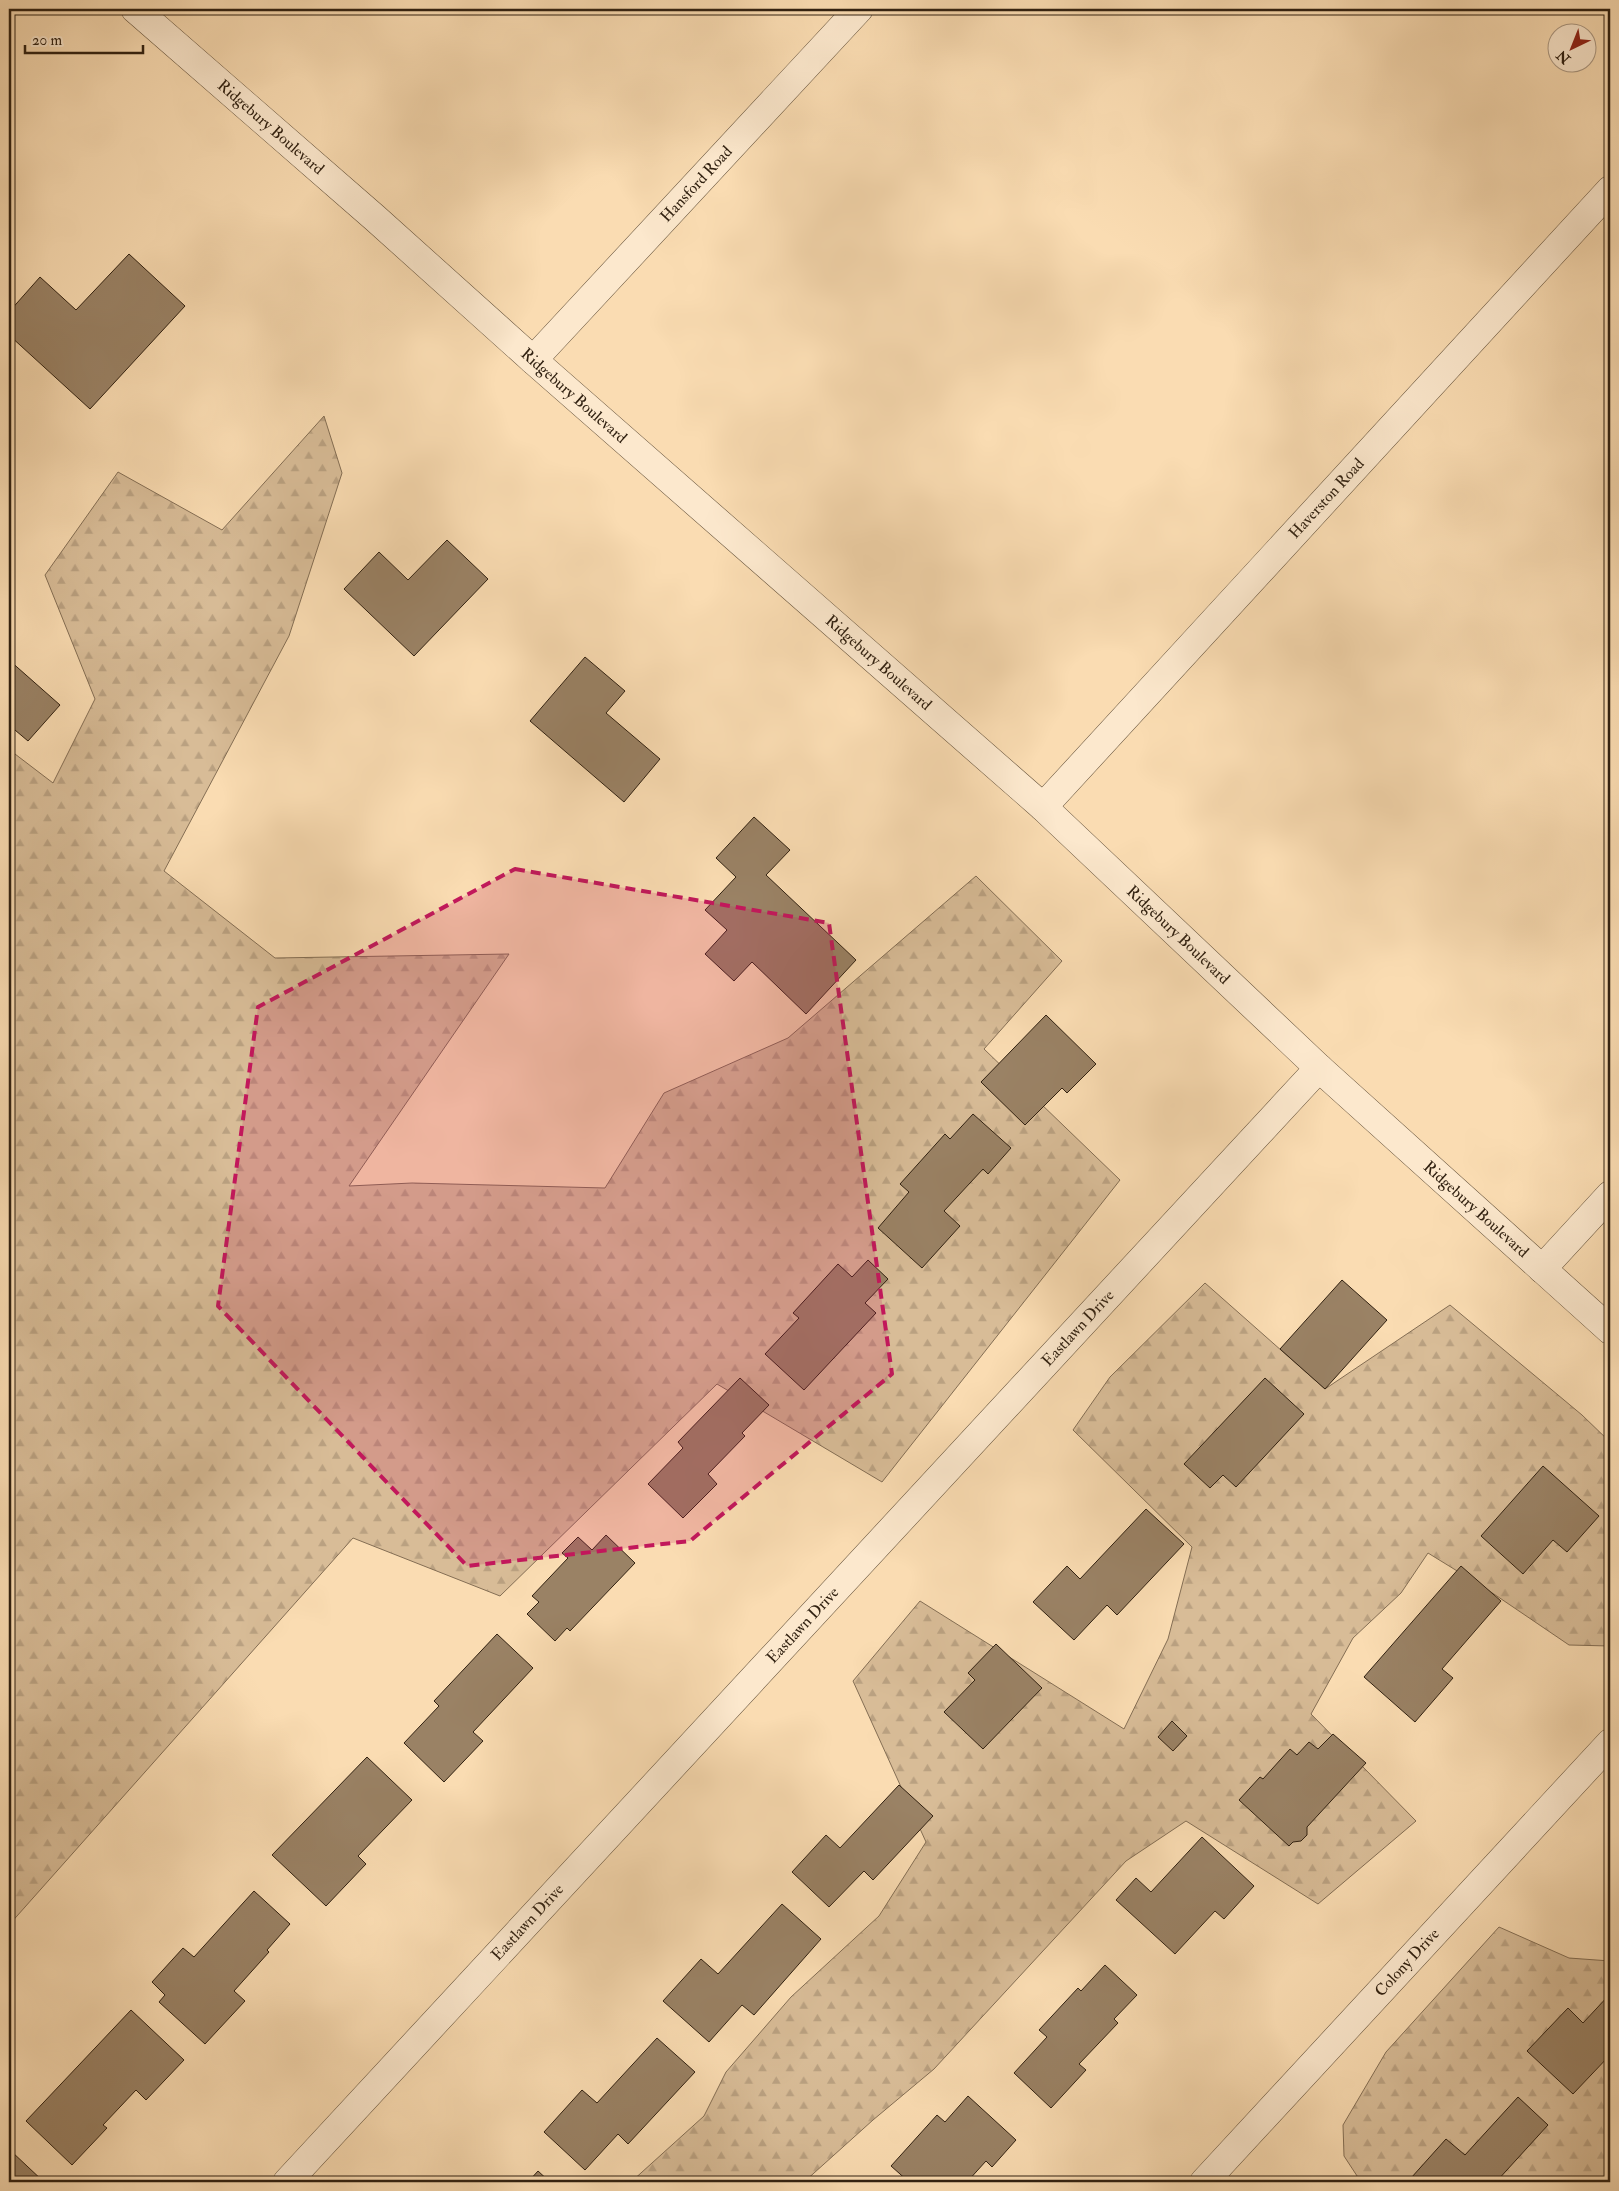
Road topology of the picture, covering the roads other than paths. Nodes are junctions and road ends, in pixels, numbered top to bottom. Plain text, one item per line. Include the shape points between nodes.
1 (135, 9) edge
2 (859, 9) edge
3 (1610, 190) edge
4 (533, 360) junction
5 (1043, 807) junction
6 (1320, 1068) junction
7 (1610, 1195) edge
8 (1542, 1269) junction
9 (1610, 1330) edge
10 (1610, 1743) edge
11 (287, 2182) edge
12 (1204, 2182) edge

1 - 4 street, Ridgebury Boulevard via 368,211
2 - 4 street, Hansford Road
3 - 5 street, Haverston Road
4 - 5 street, Ridgebury Boulevard
5 - 6 street, Ridgebury Boulevard
6 - 8 street, Ridgebury Boulevard
6 - 11 street, Eastlawn Drive
7 - 8 street
8 - 9 street, Ridgebury Boulevard
10 - 12 street, Colony Drive

